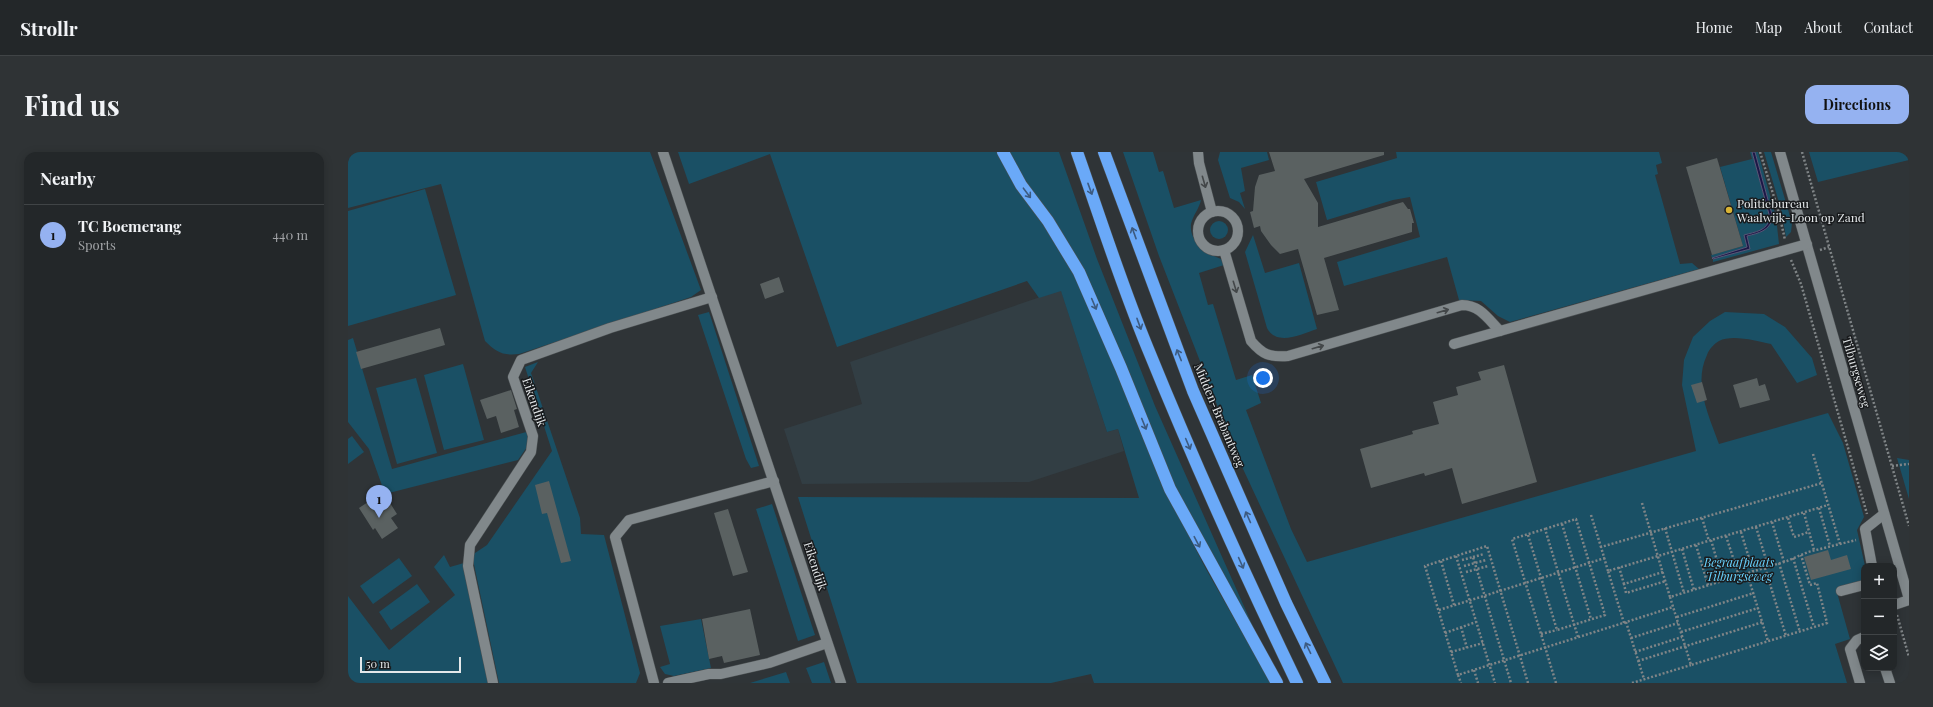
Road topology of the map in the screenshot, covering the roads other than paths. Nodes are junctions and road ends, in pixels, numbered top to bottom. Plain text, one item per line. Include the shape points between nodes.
1 (663, 152) edge
2 (1003, 152) edge
3 (1077, 152) edge
4 (1104, 152) edge
5 (1198, 152) edge
6 (1780, 152) edge
7 (1212, 212) junction
8 (1807, 244) junction
9 (1224, 250) junction
10 (712, 297) junction
11 (1500, 331) junction
12 (1454, 344) dead end
13 (774, 482) junction
14 (1884, 514) junction
15 (1871, 563) edge
16 (1861, 586) edge
17 (1841, 591) dead end
18 (1909, 600) edge
19 (1897, 604) edge
20 (1861, 638) edge
21 (827, 643) junction
22 (1887, 671) edge
23 (493, 683) edge
24 (654, 683) edge
25 (668, 683) edge
26 (841, 683) edge
27 (1277, 683) edge
28 (1297, 683) edge
29 (1325, 683) edge
30 (1860, 683) edge
31 (1890, 683) edge

1 - 10 street, Eikendijk
2 -> 27 highway via 1021,185 1048,221 1079,272 1170,490
3 -> 28 highway via 1147,347 1253,590
29 -> 4 highway, Midden-Brabantweg via 1286,603 1193,391
5 -> 7 street via 1198,163
6 - 8 street, Tilburgseweg
7 - 9 street via 1199,224 1199,236 1212,250
7 - 9 street via 1225,212 1237,225 1234,243
8 - 11 street
8 - 14 street, Tilburgseweg
9 -> 11 street via 1251,341 1260,352 1274,357 1288,356 1462,305 1480,309
10 - 13 street, Eikendijk
10 - 23 street, Eikendijk via 610,328 521,360 513,377 533,436 531,452 470,546 468,566
11 - 12 street
13 - 21 street, Eikendijk
13 - 24 street via 629,520 615,537
14 - 15 street via 1865,529
14 - 18 street, Tilburgseweg
16 - 17 street
18 - 19 street
20 - 30 street via 1850,649
21 - 25 street via 769,663
21 - 26 street, Eikendijk
22 - 31 street

